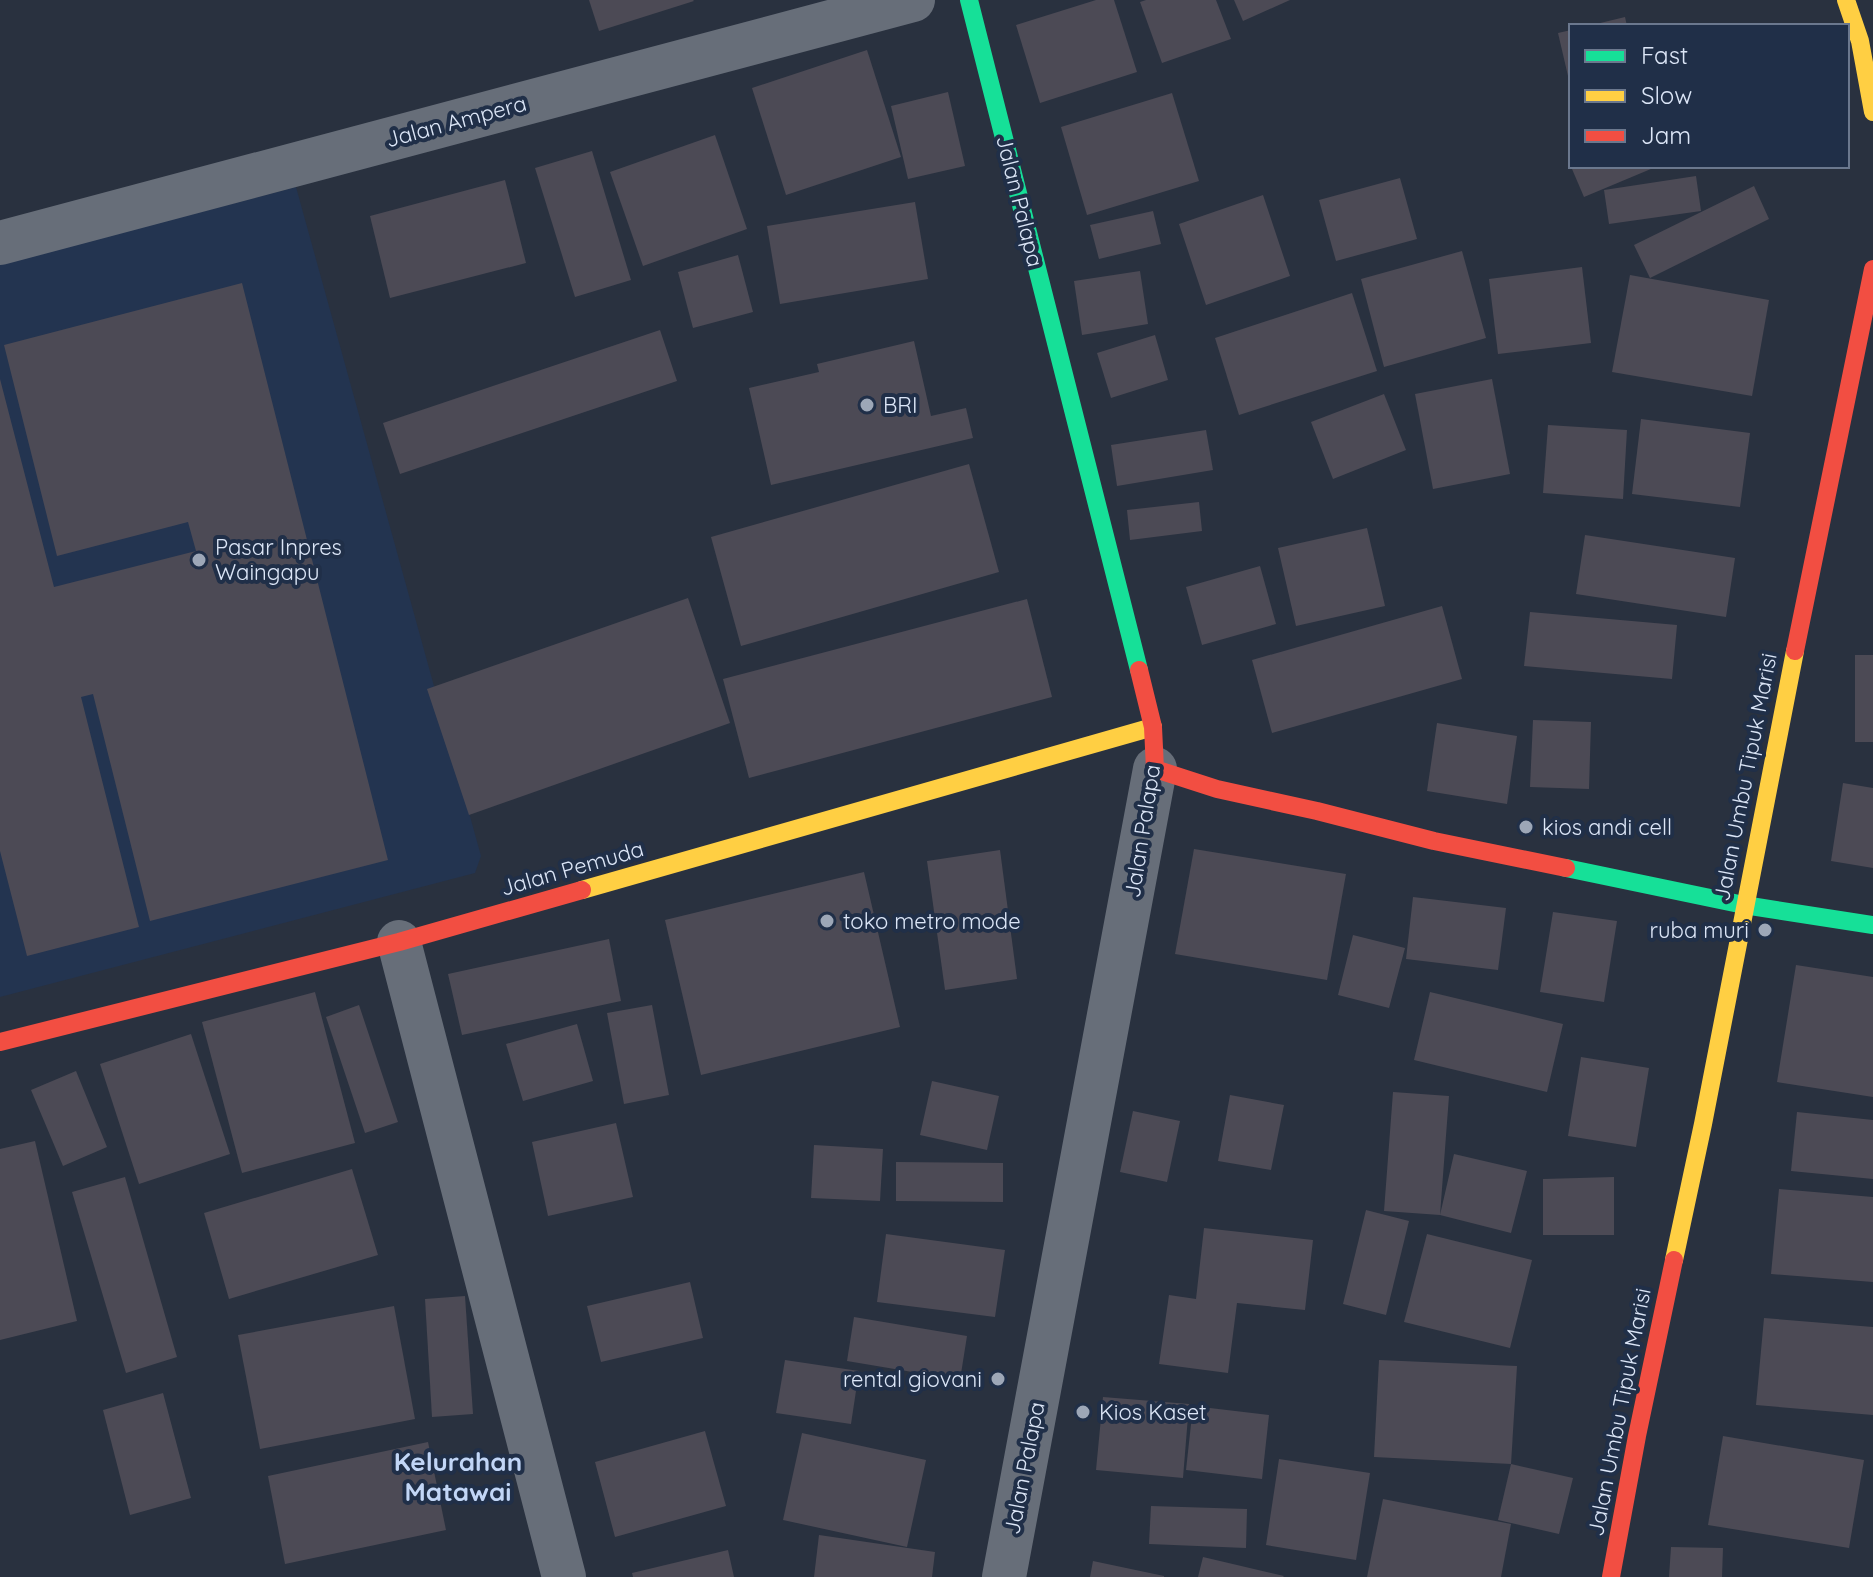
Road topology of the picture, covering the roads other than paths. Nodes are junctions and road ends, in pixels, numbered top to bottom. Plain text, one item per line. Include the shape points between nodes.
1 (913, 0) edge
2 (969, 0) edge
3 (1846, 0) edge
4 (1873, 112) edge
5 (0, 243) edge
6 (1873, 269) edge
7 (1154, 748) junction
8 (1744, 905) junction
9 (1873, 925) edge
10 (399, 942) junction
11 (0, 1042) edge
12 (562, 1577) edge
13 (1004, 1577) edge
14 (1611, 1577) edge

1 - 5 street, Jalan Ampera
2 - 7 street, Jalan Palapa
3 - 4 street via 1860,41
6 - 8 street, Jalan Umbu Tipuk Marisi
7 - 8 street via 1217,789 1434,841
7 - 10 street, Jalan Pemuda
7 - 13 street, Jalan Palapa
8 - 9 street
8 - 14 street, Jalan Umbu Tipuk Marisi
10 - 11 street, Jalan Pemuda
10 - 12 street

